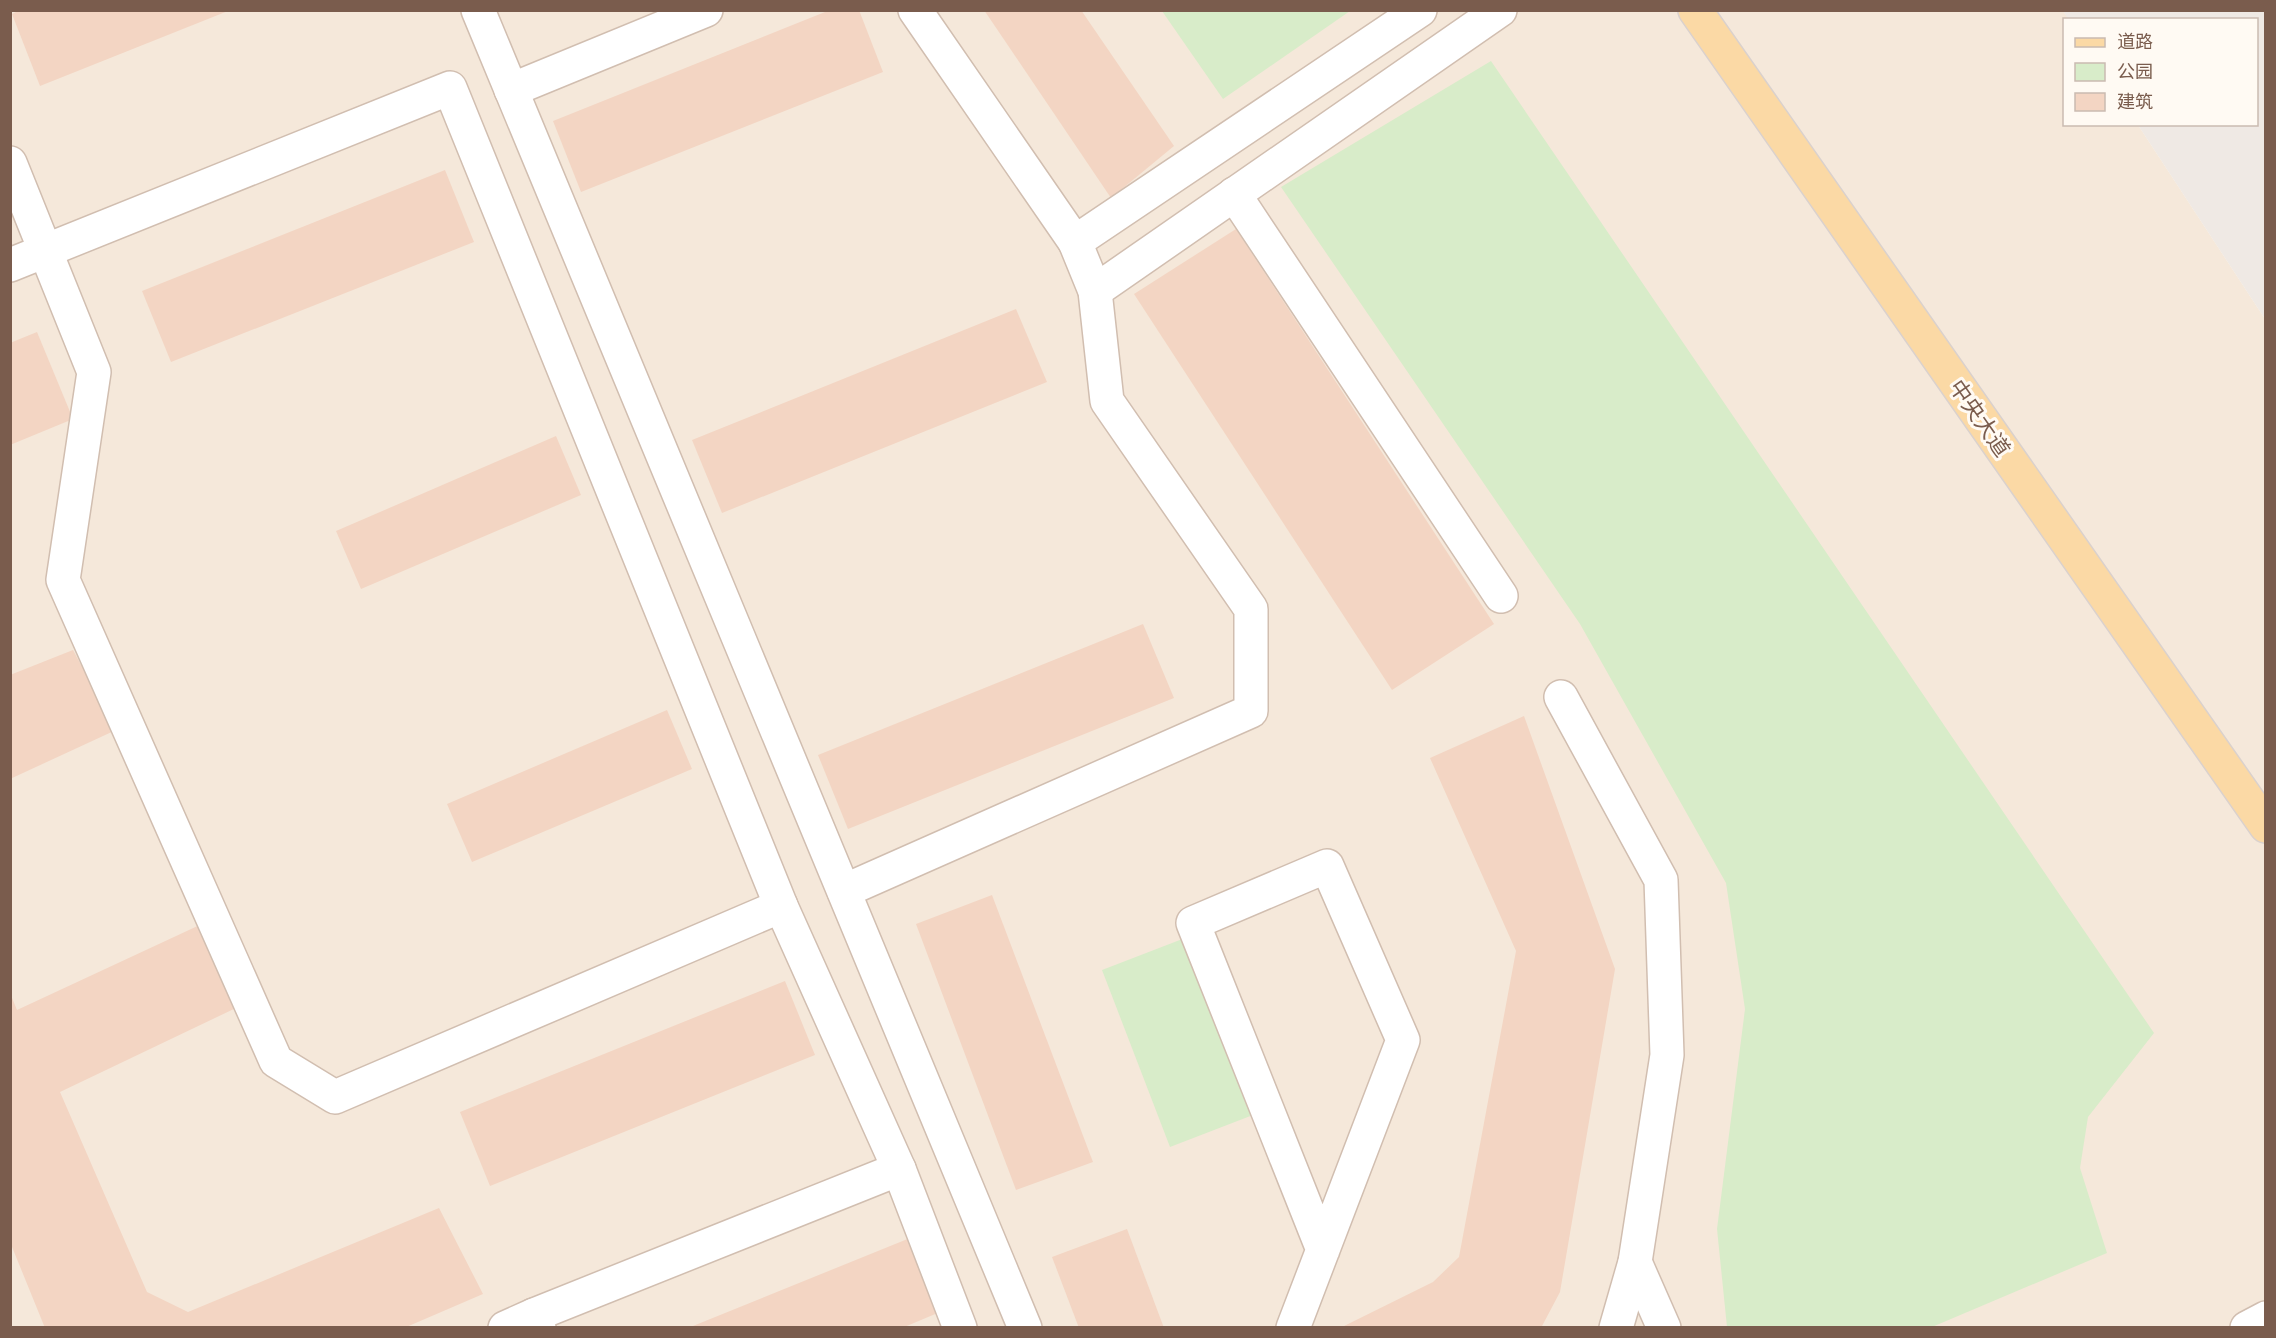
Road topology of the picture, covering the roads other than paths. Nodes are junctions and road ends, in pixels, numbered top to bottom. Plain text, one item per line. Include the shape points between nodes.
1 (478, 10) edge
2 (706, 10) edge
3 (915, 10) edge
4 (1420, 10) edge
5 (1500, 10) edge
6 (1695, 10) edge
7 (511, 90) junction
8 (10, 163) edge
9 (1234, 194) junction
10 (1074, 242) junction
11 (45, 251) junction
12 (10, 265) edge
13 (1095, 291) junction
14 (1502, 596) dead end
15 (1560, 696) dead end
16 (2265, 826) edge
17 (844, 891) junction
18 (781, 906) junction
19 (899, 1170) junction
20 (1323, 1250) junction
21 (1635, 1262) junction
22 (2265, 1318) edge
23 (537, 1321) edge
24 (505, 1328) edge
25 (960, 1328) edge
26 (1025, 1328) edge
27 (1293, 1328) edge
28 (1616, 1328) edge
29 (1664, 1328) edge
30 (2247, 1328) edge

1 - 7 street
2 - 7 street
3 - 10 street
4 - 10 street
5 - 9 street
6 - 16 main road, 中央大道
7 - 17 street
8 - 11 street
9 - 13 street
9 - 14 street
10 - 13 street
11 - 12 street
11 - 18 street via 450,88
11 - 18 street via 94,372 63,580 276,1060 335,1097
13 - 17 street via 1107,401 1251,609 1251,711
15 - 21 street via 1661,880 1667,1055
17 - 26 street
18 - 19 street
19 - 23 street
19 - 25 street
20 - 20 street via 1403,1040 1326,866 1193,923
20 - 27 street
21 - 28 street
21 - 29 street
22 - 30 street
23 - 24 street

